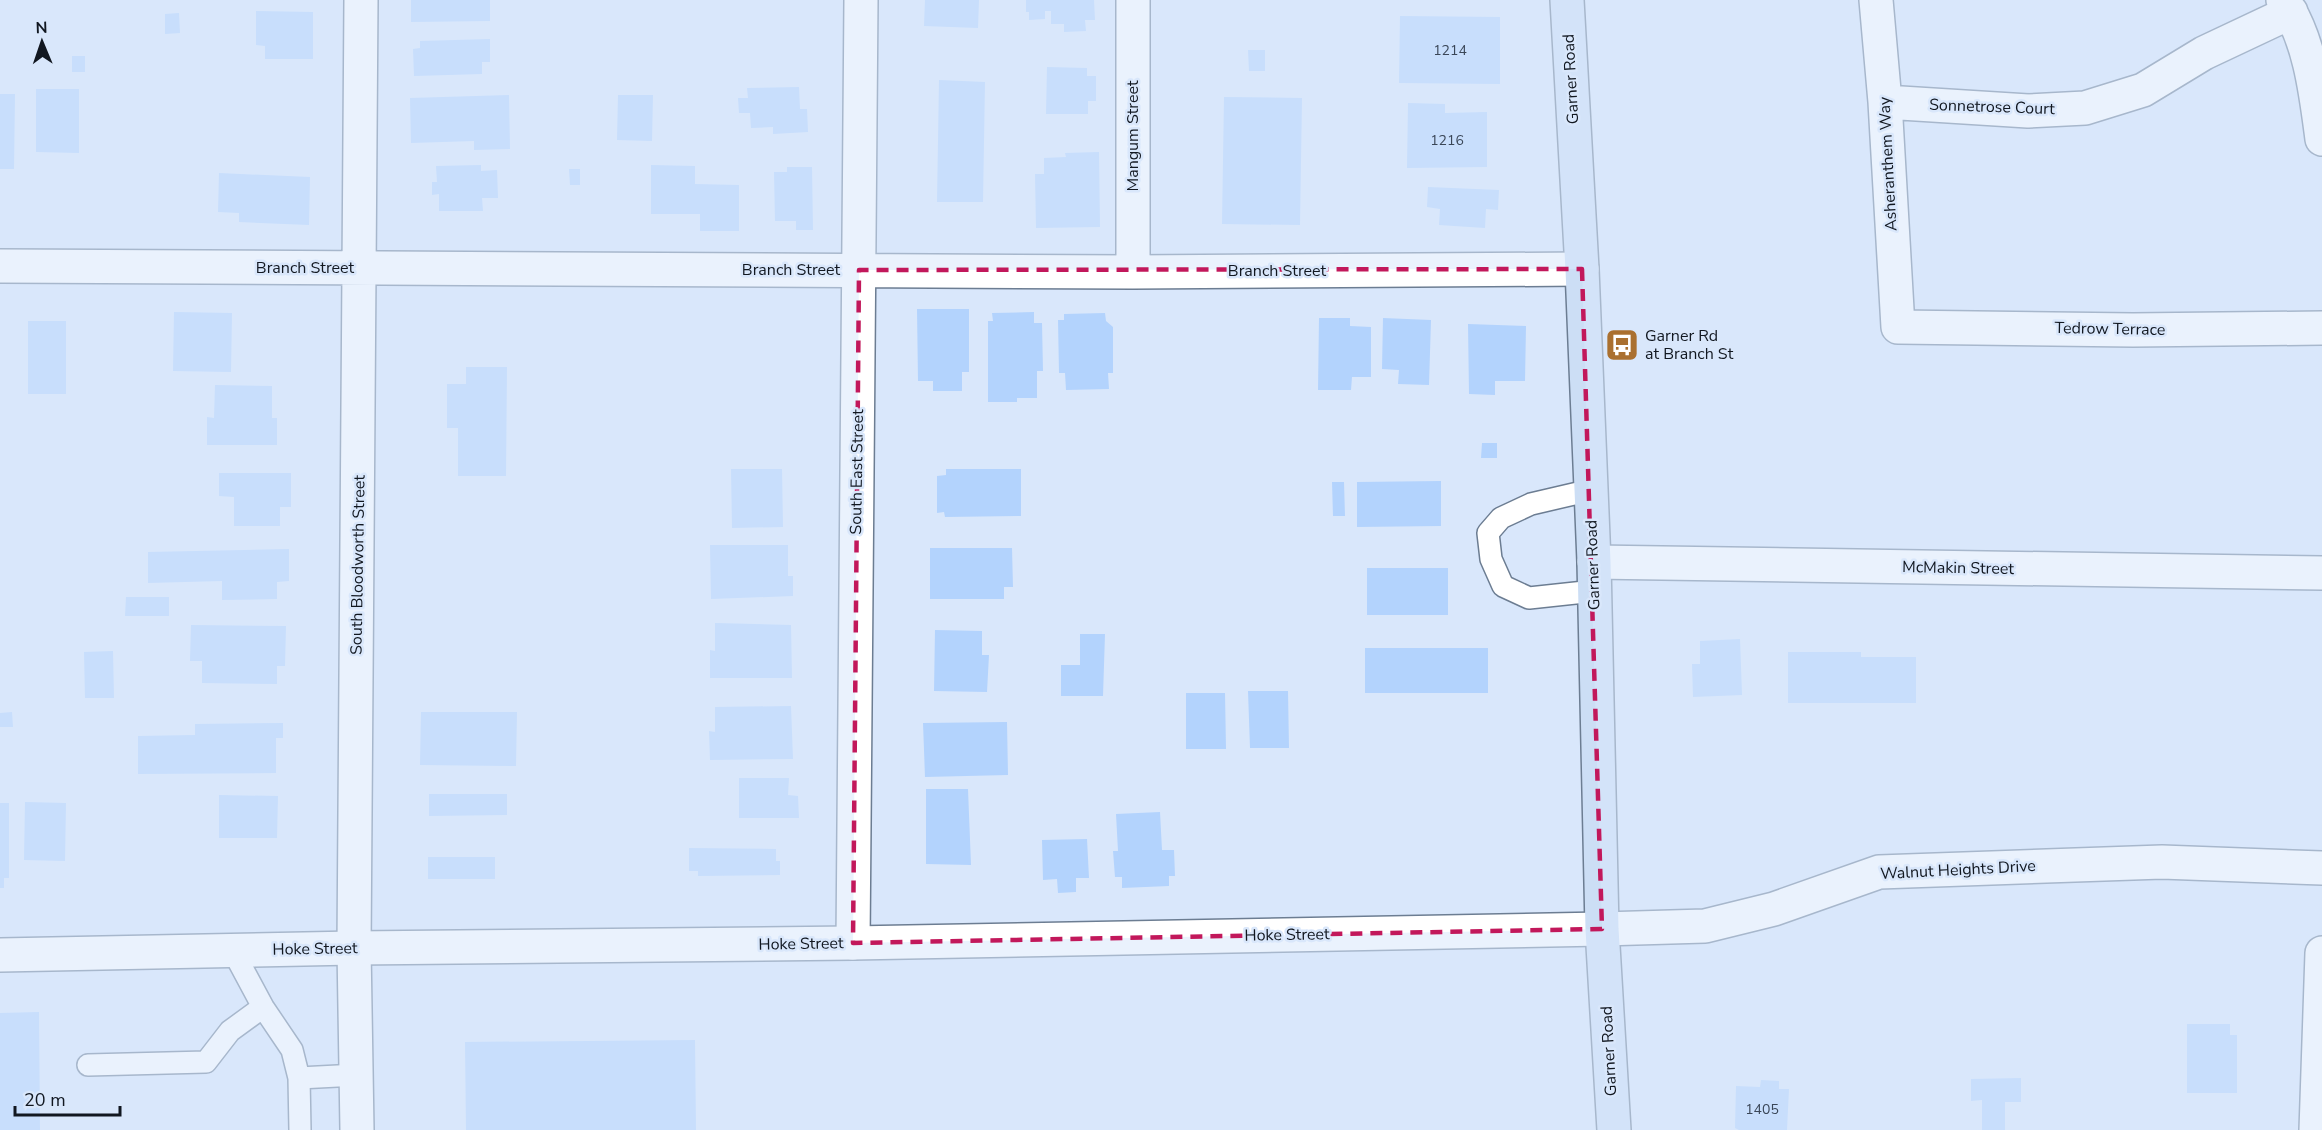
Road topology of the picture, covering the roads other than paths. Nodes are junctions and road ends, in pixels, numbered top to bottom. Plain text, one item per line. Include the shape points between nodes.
1 (361, 0) edge
2 (861, 0) edge
3 (1133, 0) edge
4 (1567, 0) edge
5 (1876, 0) edge
6 (2287, 6) edge
7 (1885, 102) junction
8 (2322, 139) edge
9 (0, 266) edge
10 (360, 268) junction
11 (1582, 269) junction
12 (859, 270) junction
13 (1134, 272) junction
14 (1898, 327) joint
15 (2322, 328) edge
16 (1591, 489) junction
17 (2322, 573) edge
18 (1594, 576) junction
19 (2322, 868) edge
20 (1602, 929) junction
21 (853, 943) junction
22 (354, 948) junction
23 (233, 951) junction
24 (2322, 953) edge
25 (0, 955) edge
26 (263, 1007) junction
27 (88, 1065) dead end
28 (357, 1075) junction
29 (298, 1078) junction
30 (300, 1130) edge
31 (357, 1130) edge
32 (1614, 1130) edge
33 (2316, 1130) edge

1 - 10 street, South Bloodworth Street
2 - 12 street, South East Street
3 - 13 street, Mangum Street
4 - 11 main road, Garner Road
5 - 7 street, Asheranthem Way
6 - 7 street, Sonnetrose Court via 2143,90 2085,108 2028,111
6 - 8 street via 2315,79
7 - 14 street, Asheranthem Way
9 - 10 street, Branch Street
10 - 12 street, Branch Street
10 - 22 street, South Bloodworth Street
11 - 13 street, Branch Street
11 - 16 main road, Garner Road
12 - 13 street, Branch Street
12 - 21 street, South East Street
14 - 15 street, Tedrow Terrace
16 - 18 main road, Garner Road
16 - 18 lane via 1531,504 1501,518 1488,534 1491,559 1503,586 1529,598
17 - 18 street, McMakin Street
18 - 20 main road, Garner Road
19 - 20 street, Walnut Heights Drive via 2162,862 1879,872 1774,909 1705,926
20 - 21 street, Hoke Street
20 - 32 main road, Garner Road
21 - 22 street, Hoke Street
22 - 23 street, Hoke Street
22 - 28 street, South Bloodworth Street
23 - 25 street, Hoke Street
23 - 26 lane
24 - 33 street
26 - 27 lane via 230,1031 206,1062
26 - 29 lane via 292,1050
28 - 29 lane
28 - 31 street, South Bloodworth Street
29 - 30 lane

